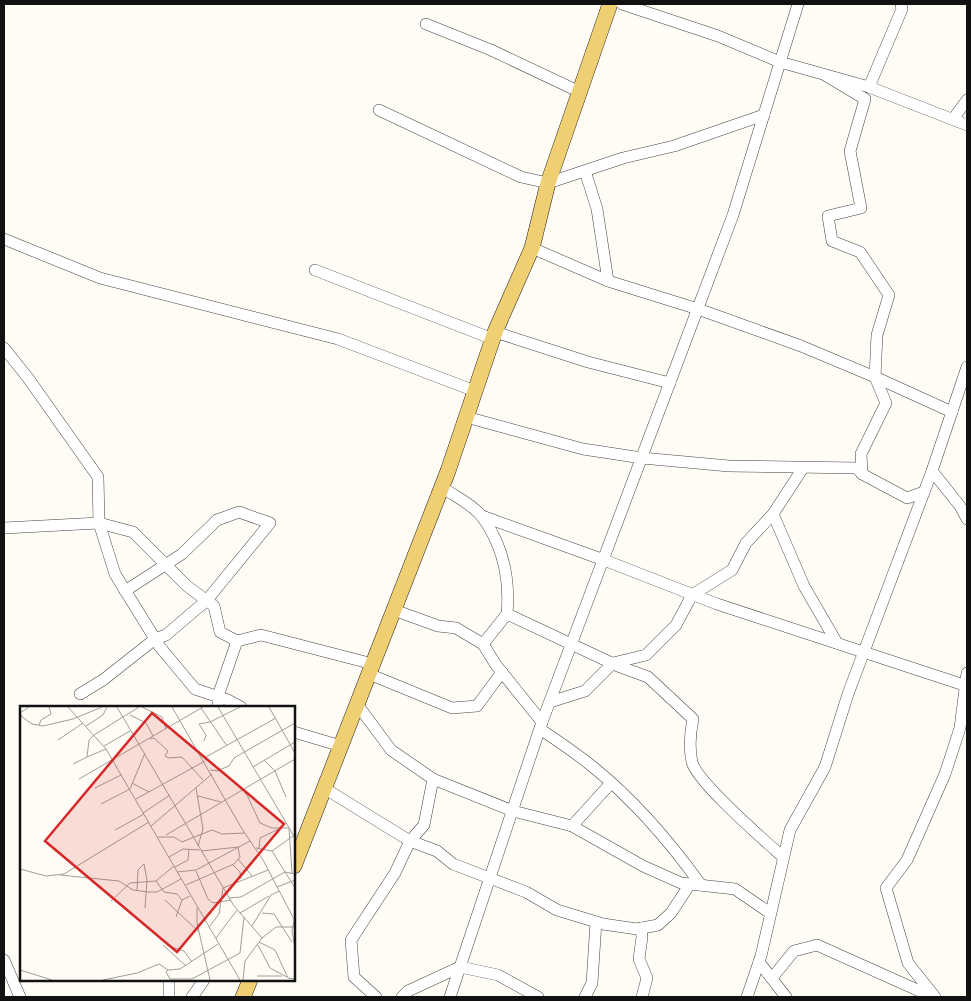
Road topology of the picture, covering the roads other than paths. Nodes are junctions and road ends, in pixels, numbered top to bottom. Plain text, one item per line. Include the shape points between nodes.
1 (610, 4) edge
2 (622, 4) edge
3 (798, 4) edge
4 (901, 4) edge
5 (426, 24) dead end
6 (780, 62) junction
7 (825, 75) junction
8 (869, 87) junction
9 (580, 92) junction
10 (967, 100) edge
11 (378, 110) dead end
12 (764, 115) junction
13 (952, 119) junction
14 (967, 125) edge
15 (585, 171) junction
16 (548, 183) junction
17 (4, 239) edge
18 (532, 248) junction
19 (315, 270) dead end
20 (608, 281) junction
21 (698, 310) junction
22 (494, 335) junction
23 (4, 348) edge
24 (967, 367) edge
25 (875, 377) junction
26 (670, 383) junction
27 (475, 391) junction
28 (962, 398) edge
29 (952, 412) junction
30 (466, 417) junction
31 (642, 458) junction
32 (803, 468) junction
33 (932, 471) junction
34 (862, 474) junction
35 (442, 487) junction
36 (924, 492) junction
37 (964, 508) edge
38 (773, 514) junction
39 (482, 516) junction
40 (967, 519) edge
41 (99, 523) junction
42 (4, 528) edge
43 (604, 560) junction
44 (165, 566) junction
45 (125, 591) junction
46 (692, 595) junction
47 (207, 600) junction
48 (394, 610) junction
49 (507, 614) junction
50 (155, 639) junction
51 (237, 641) junction
52 (573, 643) junction
53 (837, 643) junction
54 (484, 644) junction
55 (864, 652) junction
56 (613, 663) junction
57 (371, 669) junction
58 (502, 672) junction
59 (967, 673) edge
60 (966, 686) edge
61 (80, 694) dead end
62 (218, 702) edge
63 (550, 702) junction
64 (357, 704) junction
65 (236, 706) edge
66 (541, 726) junction
67 (295, 732) edge
68 (341, 746) junction
69 (433, 779) junction
70 (611, 783) junction
71 (324, 788) junction
72 (513, 812) junction
73 (572, 826) junction
74 (410, 841) junction
75 (297, 849) edge
76 (784, 857) junction
77 (491, 877) junction
78 (695, 884) junction
79 (770, 913) junction
80 (596, 922) junction
81 (641, 928) junction
82 (4, 960) edge
83 (759, 962) junction
84 (460, 967) junction
85 (772, 978) junction
86 (169, 981) edge
87 (203, 981) edge
88 (250, 981) edge
89 (20, 997) edge
90 (169, 997) edge
91 (192, 997) edge
92 (244, 997) edge
93 (376, 997) edge
94 (402, 997) edge
95 (450, 997) edge
96 (538, 997) edge
97 (585, 997) edge
98 (642, 997) edge
99 (747, 997) edge
100 (786, 997) edge
101 (934, 997) edge

1 - 9 main road
2 - 6 street via 718,36
3 - 6 street
4 - 8 street
5 - 9 street
6 - 7 street
6 - 12 street
7 - 8 street
7 - 25 street via 865,99 850,151 861,208 828,216 832,241 860,252 889,295 877,335
8 - 13 street
9 - 16 main road
10 - 13 street
11 - 16 street via 513,174
12 - 15 street via 674,146
12 - 21 street via 733,215
13 - 14 street
15 - 16 street
15 - 20 street via 598,209
16 - 18 main road
17 - 27 street via 100,278 338,339
18 - 20 street
18 - 22 main road
19 - 22 street
20 - 21 street
21 - 25 street via 801,346
21 - 26 street
22 - 26 street
22 - 27 main road
23 - 41 street via 98,478
24 - 28 street
25 - 29 street
25 - 34 street via 886,403 861,454
26 - 31 street
27 - 30 main road
28 - 29 street
29 - 33 street
30 - 31 street via 583,449
30 - 35 main road
31 - 32 street via 730,466
31 - 43 street
32 - 34 street via 857,468
32 - 38 street
33 - 36 street
33 - 37 street
34 - 36 street via 907,498
35 - 39 street
35 - 48 main road
36 - 55 street
37 - 40 street
38 - 46 street via 746,543 732,570
38 - 53 street via 804,586
39 - 43 street
39 - 49 street via 504,557 509,592
41 - 42 street
41 - 44 street via 133,532
41 - 45 street via 115,574
43 - 46 street
43 - 52 street
44 - 45 street
44 - 47 street
44 - 47 street via 217,520 239,512 270,523
45 - 50 street
46 - 53 street
46 - 56 street via 676,625 646,655
47 - 50 street via 166,635
47 - 51 street via 214,606 220,632
48 - 54 street via 438,626 456,628
48 - 57 main road
49 - 52 street
49 - 54 street
50 - 61 street
50 - 62 street via 195,689
51 - 57 street via 261,635
51 - 62 street
52 - 56 street
52 - 63 street
53 - 55 street
54 - 58 street
55 - 60 street
55 - 76 street via 825,767 790,830
56 - 63 street via 585,691
56 - 76 street via 648,677 693,719 690,734 692,763 735,813
57 - 58 street via 452,708 477,706
57 - 64 main road
58 - 66 street
59 - 60 street
60 - 101 street via 960,728 945,774 908,860 886,888 908,963
62 - 65 street
63 - 66 street
64 - 68 main road
64 - 69 street via 391,750
66 - 70 street
66 - 72 street
67 - 68 street
68 - 71 main road
69 - 72 street
69 - 74 street via 424,825
70 - 73 street
70 - 78 street via 675,849
71 - 74 street
71 - 75 main road
72 - 73 street
72 - 77 street
73 - 78 street via 643,866 681,882
74 - 77 street via 437,851 453,864
74 - 93 street via 395,873 351,940 354,977
76 - 79 street
77 - 80 street via 557,910
77 - 84 street
78 - 79 street via 735,889
78 - 81 street via 658,925
79 - 83 street
80 - 81 street
80 - 97 street via 592,982
81 - 98 street via 639,959 647,978
82 - 89 street
83 - 85 street
83 - 99 street
84 - 94 street via 408,991
84 - 95 street
84 - 96 street via 498,975
85 - 100 street
85 - 101 street via 794,951 817,945
86 - 90 street
87 - 91 street
88 - 92 main road

